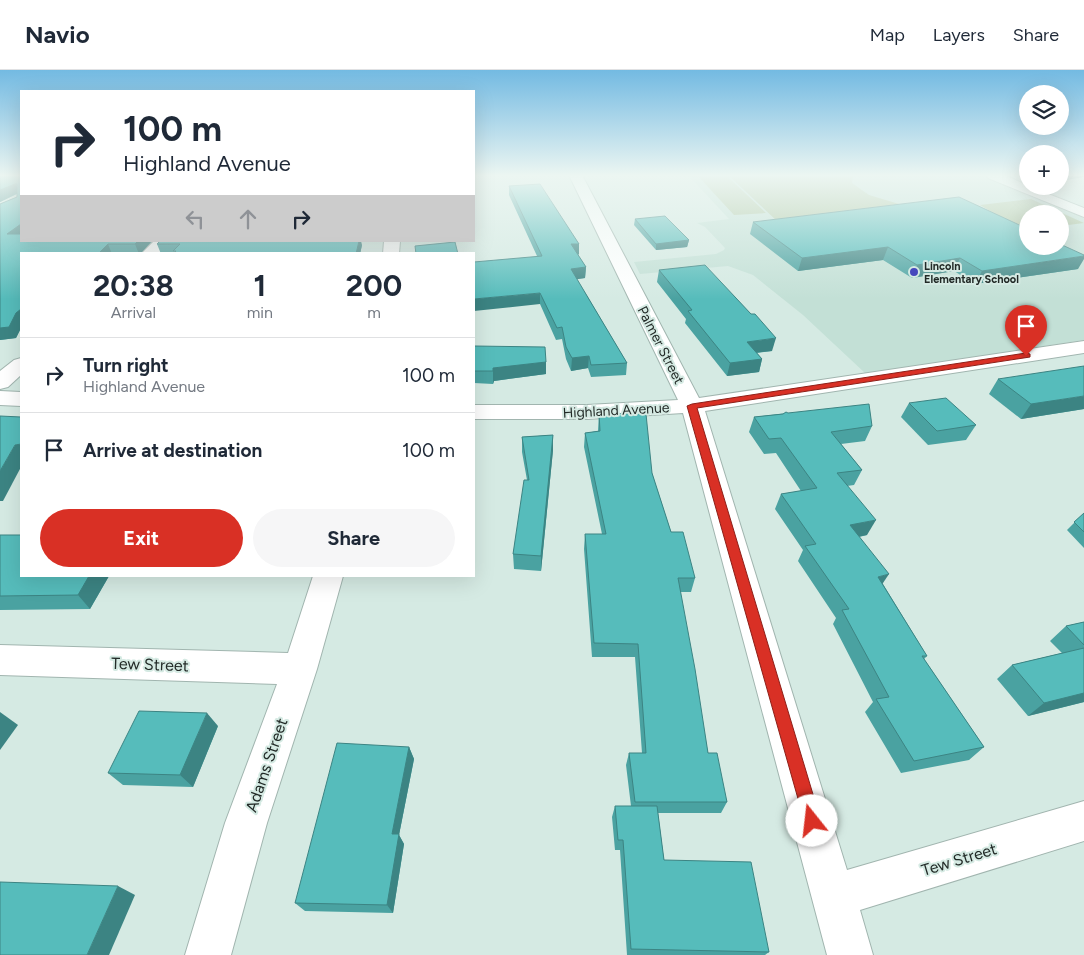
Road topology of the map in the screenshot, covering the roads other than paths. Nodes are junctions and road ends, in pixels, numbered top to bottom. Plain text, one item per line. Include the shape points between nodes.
1 (596, 216) edge
2 (162, 242) edge
3 (151, 252) edge
4 (1084, 346) edge
5 (20, 365) edge
6 (0, 382) edge
7 (0, 398) edge
8 (20, 398) edge
9 (692, 406) junction
10 (475, 412) edge
11 (328, 577) edge
12 (0, 660) edge
13 (300, 669) junction
14 (1084, 821) edge
15 (834, 896) junction
16 (208, 955) edge
17 (850, 955) edge

1 - 9 street, Palmer Street
2 - 3 street
4 - 9 street, Highland Avenue
5 - 6 street
7 - 8 street
9 - 10 street, Highland Avenue via 587,412
9 - 15 street, Palmer Street
11 - 13 street, Adams Street
12 - 13 street, Tew Street
13 - 16 street, Adams Street via 246,823
14 - 15 street, Tew Street
15 - 17 street, Palmer Street

